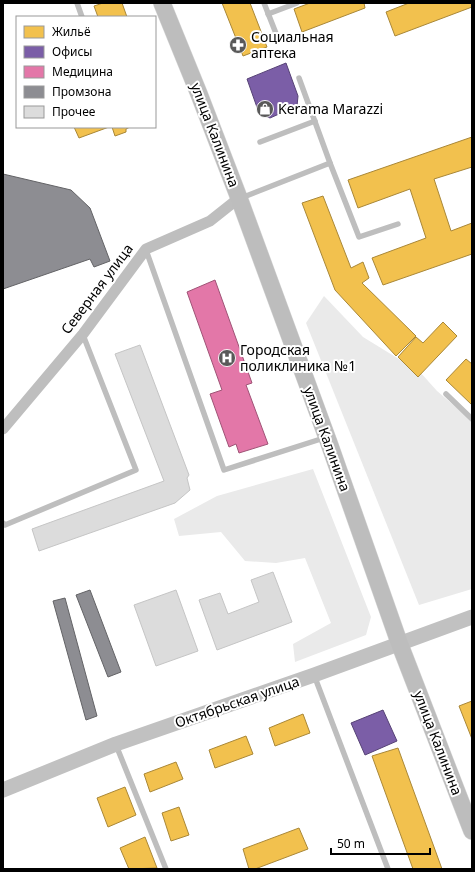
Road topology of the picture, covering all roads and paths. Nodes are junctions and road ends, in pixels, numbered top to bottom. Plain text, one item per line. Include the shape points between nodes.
1 (77, 3) edge
2 (162, 3) edge
3 (264, 3) edge
4 (297, 3) edge
5 (268, 14) junction
6 (82, 16) edge
7 (277, 36) dead end
8 (299, 78) dead end
9 (315, 121) junction
10 (260, 142) dead end
11 (330, 163) junction
12 (239, 198) junction
13 (398, 224) dead end
14 (146, 249) junction
15 (83, 334) junction
16 (446, 394) dead end
17 (472, 418) edge
18 (3, 429) edge
19 (327, 438) junction
20 (3, 523) edge
21 (472, 617) edge
22 (400, 645) junction
23 (314, 676) junction
24 (116, 744) junction
25 (3, 790) edge
26 (472, 831) edge
27 (166, 869) edge
28 (388, 869) edge

1 - 6 lane
2 - 12 main road, улица Калинина
3 - 5 lane
4 - 5 lane
5 - 7 lane
8 - 9 lane
9 - 10 lane
9 - 11 lane
11 - 12 lane
11 - 13 lane via 359,237
12 - 14 street, Северная улица via 210,221
12 - 19 main road, улица Калинина
14 - 15 street, Северная улица
14 - 19 lane via 224,470
15 - 18 street, Северная улица
15 - 20 lane via 136,470 5,525
16 - 17 lane
19 - 22 main road, улица Калинина
21 - 22 main road, Октябрьская улица
22 - 23 main road, Октябрьская улица
22 - 26 main road, улица Калинина
23 - 24 main road, Октябрьская улица
23 - 28 lane
24 - 25 main road, Октябрьская улица
24 - 27 lane

